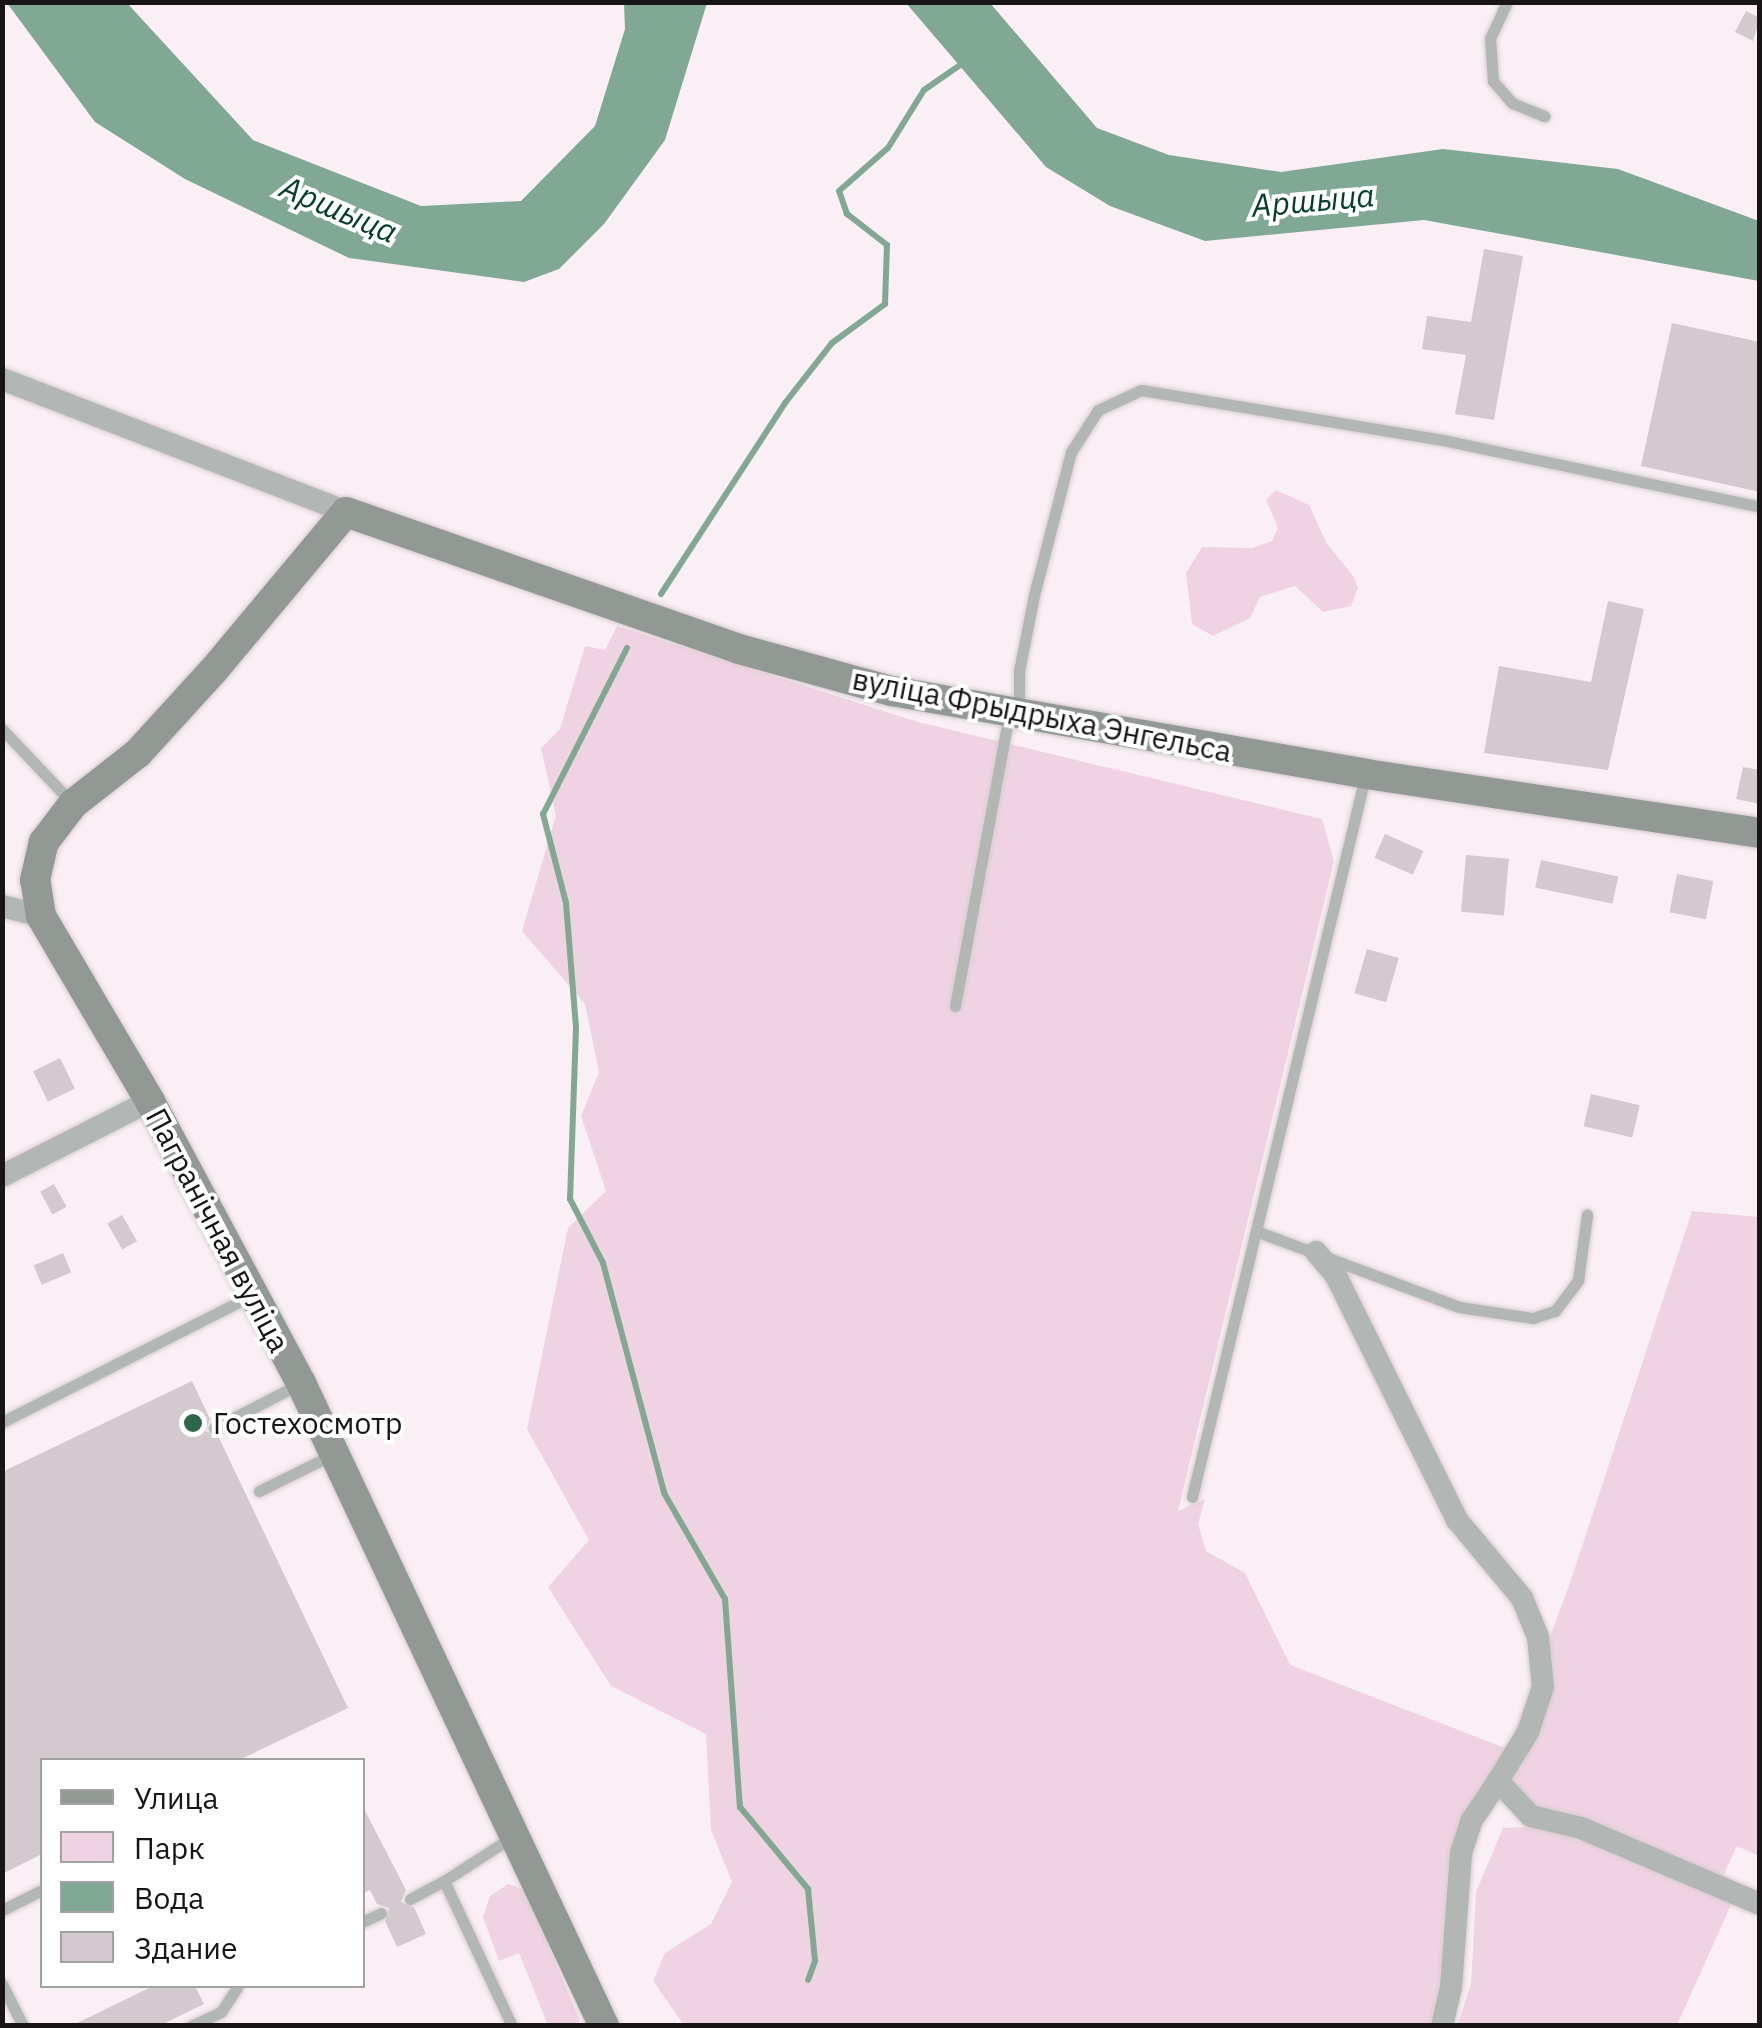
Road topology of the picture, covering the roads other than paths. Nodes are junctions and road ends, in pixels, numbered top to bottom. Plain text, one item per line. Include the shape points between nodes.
1 (1506, 2) edge
2 (1545, 116) dead end
3 (2, 380) edge
4 (1760, 507) edge
5 (346, 512) junction
6 (1015, 715) junction
7 (2, 729) edge
8 (1366, 774) junction
9 (74, 804) junction
10 (1760, 833) edge
11 (2, 906) edge
12 (41, 916) junction
13 (955, 1006) dead end
14 (150, 1102) junction
15 (2, 1176) edge
16 (1587, 1215) dead end
17 (1256, 1231) junction
18 (1316, 1252) junction
19 (252, 1295) junction
20 (301, 1384) junction
21 (2, 1422) edge
22 (214, 1428) dead end
23 (334, 1454) junction
24 (259, 1491) dead end
25 (1192, 1498) dead end
26 (1498, 1780) junction
27 (514, 1835) junction
28 (444, 1881) junction
29 (40, 1891) edge
30 (410, 1899) dead end
31 (1760, 1904) edge
32 (2, 1910) edge
33 (382, 1913) dead end
34 (365, 1921) edge
35 (2, 1984) edge
36 (237, 1988) edge
37 (23, 2026) edge
38 (191, 2026) edge
39 (512, 2026) edge
40 (604, 2026) edge
41 (1442, 2026) edge

1 - 2 lane via 1490,38 1494,81 1512,104
3 - 5 street
4 - 6 lane via 1478,447 1141,390 1098,410 1072,452 1023,652
5 - 6 street, вуліца Фрыдрыха Энгельса via 739,649
5 - 9 street, Пагранічная вуліца via 138,753
6 - 8 street, вуліца Фрыдрыха Энгельса
6 - 13 lane
7 - 9 lane
8 - 10 street, вуліца Фрыдрыха Энгельса
8 - 17 lane
9 - 12 street, Пагранічная вуліца via 44,842 35,880
11 - 12 street
12 - 14 street, Пагранічная вуліца
14 - 15 street
14 - 19 street, Пагранічная вуліца
16 - 18 lane via 1578,1280 1555,1311 1533,1318 1459,1307
17 - 18 lane
17 - 25 lane
18 - 26 street via 1336,1276 1458,1520 1522,1598 1538,1636 1543,1687 1528,1732
19 - 20 street, Пагранічная вуліца
19 - 21 lane
20 - 22 lane
20 - 23 street, Пагранічная вуліца
23 - 24 lane
23 - 27 street, Пагранічная вуліца
26 - 31 street via 1531,1816 1581,1828
26 - 41 street via 1472,1820 1461,1853 1452,1988
27 - 28 lane
27 - 40 street, Пагранічная вуліца
28 - 30 lane
28 - 39 lane
29 - 32 lane
33 - 34 lane
35 - 37 lane
36 - 38 lane via 221,2012

